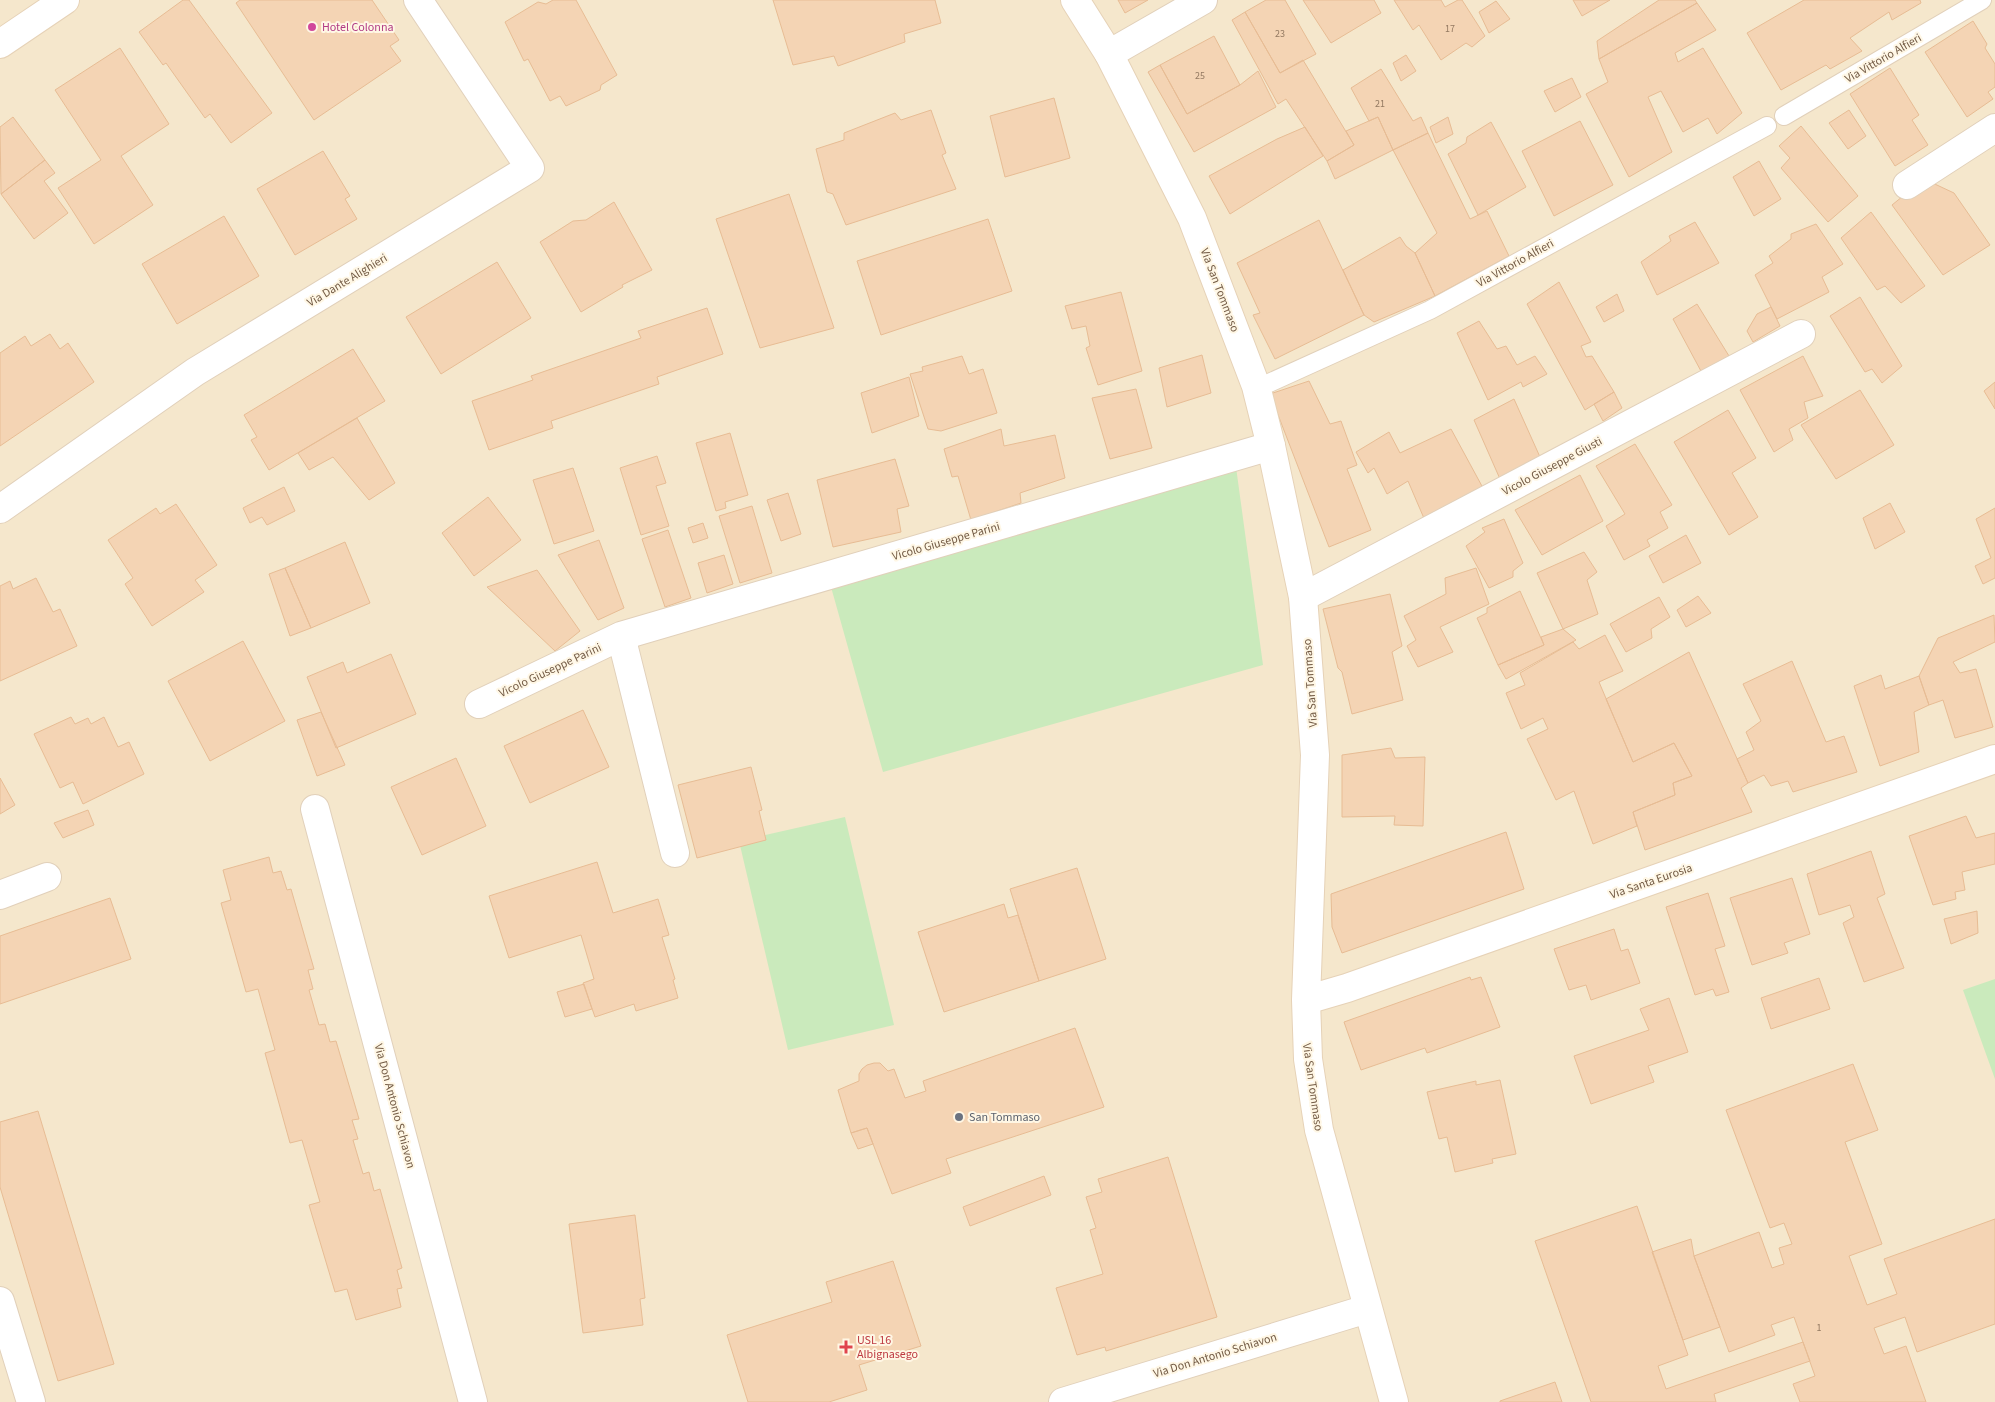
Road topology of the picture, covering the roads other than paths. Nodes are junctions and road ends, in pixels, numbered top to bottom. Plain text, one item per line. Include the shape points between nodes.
1 (65, 0) edge
2 (418, 0) edge
3 (1075, 0) edge
4 (1203, 0) edge
5 (1982, 0) edge
6 (2, 38) edge
7 (1108, 54) junction
8 (1784, 116) dead end
9 (1767, 126) dead end
10 (1995, 128) edge
11 (1907, 185) dead end
12 (1801, 334) dead end
13 (1256, 386) junction
14 (1271, 446) junction
15 (0, 509) edge
16 (1303, 598) junction
17 (621, 636) junction
18 (479, 704) dead end
19 (1995, 759) edge
20 (315, 810) dead end
21 (675, 853) dead end
22 (47, 877) dead end
23 (0, 895) edge
24 (1306, 1000) junction
25 (0, 1301) edge
26 (1367, 1309) junction
27 (31, 1402) edge
28 (473, 1402) edge
29 (1063, 1402) edge
30 (1394, 1402) edge

1 - 6 street
2 - 15 street, Via Dante Alighieri via 530,168 195,372
3 - 7 street, Via San Tommaso
4 - 7 street
5 - 8 lane, Via Vittorio Alfieri
7 - 13 street, Via San Tommaso via 1192,218
9 - 13 lane, Via Vittorio Alfieri via 1430,310
10 - 11 street
12 - 16 street, Vicolo Giuseppe Giusti
13 - 14 street, Via San Tommaso
14 - 16 street, Via San Tommaso
14 - 17 street, Vicolo Giuseppe Parini
16 - 24 street, Via San Tommaso via 1315,755
17 - 18 street, Vicolo Giuseppe Parini
17 - 21 street
19 - 24 street, Via Santa Eurosia
20 - 28 street, Via Don Antonio Schiavon
22 - 23 street
24 - 26 street, Via San Tommaso via 1308,1059 1318,1130
25 - 27 street
26 - 29 street, Via Don Antonio Schiavon
26 - 30 street, Via San Tommaso

